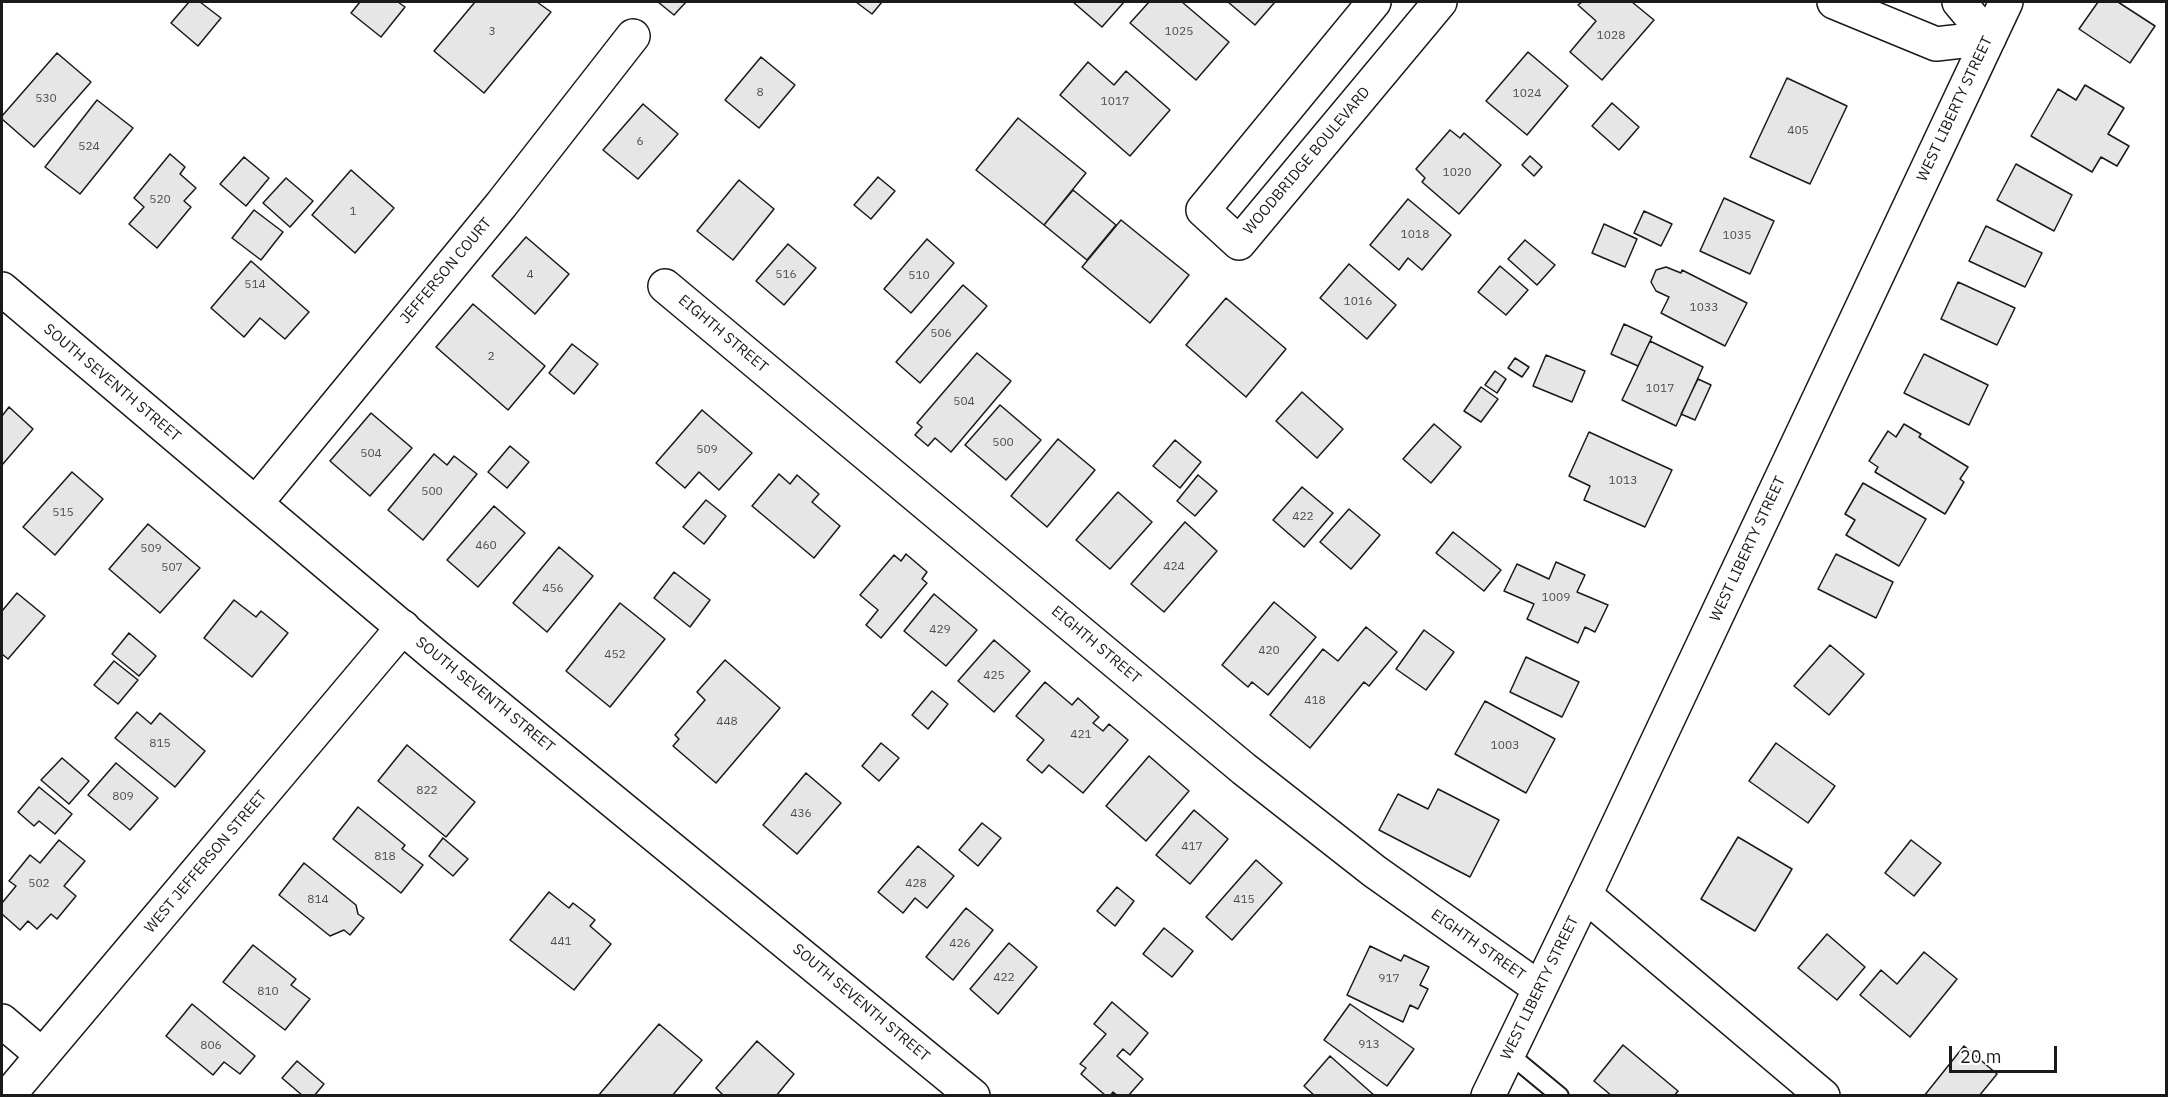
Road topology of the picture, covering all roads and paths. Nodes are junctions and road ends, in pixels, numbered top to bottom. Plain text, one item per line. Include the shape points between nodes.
1 (1374, 2) edge
2 (1440, 2) edge
3 (1834, 2) edge
4 (1959, 2) edge
5 (2006, 2) edge
6 (633, 36) dead end
7 (1989, 38) junction
8 (665, 286) dead end
9 (2, 290) edge
10 (256, 503) junction
11 (403, 627) junction
12 (1585, 894) junction
13 (1539, 988) junction
14 (2, 1021) edge
15 (1508, 1053) junction
16 (42, 1055) junction
17 (8, 1095) edge
18 (973, 1095) edge
19 (1488, 1095) edge
20 (1560, 1095) edge
21 (1823, 1095) edge

1 - 2 street, WOODBRIDGE BOULEVARD via 1203,210 1239,243
3 - 7 street via 1936,44
4 - 7 street
5 - 7 street, WEST LIBERTY STREET
6 - 10 street, JEFFERSON COURT via 501,205
7 - 12 street, WEST LIBERTY STREET
8 - 13 street, EIGHTH STREET via 1254,776 1374,872
9 - 10 street, SOUTH SEVENTH STREET
10 - 11 street, SOUTH SEVENTH STREET
11 - 16 street, WEST JEFFERSON STREET
11 - 18 street, SOUTH SEVENTH STREET
12 - 13 street, WEST LIBERTY STREET
12 - 21 street
13 - 15 street, WEST LIBERTY STREET
14 - 16 street
15 - 19 street, WEST LIBERTY STREET
15 - 20 lane
16 - 17 street, WEST JEFFERSON STREET

